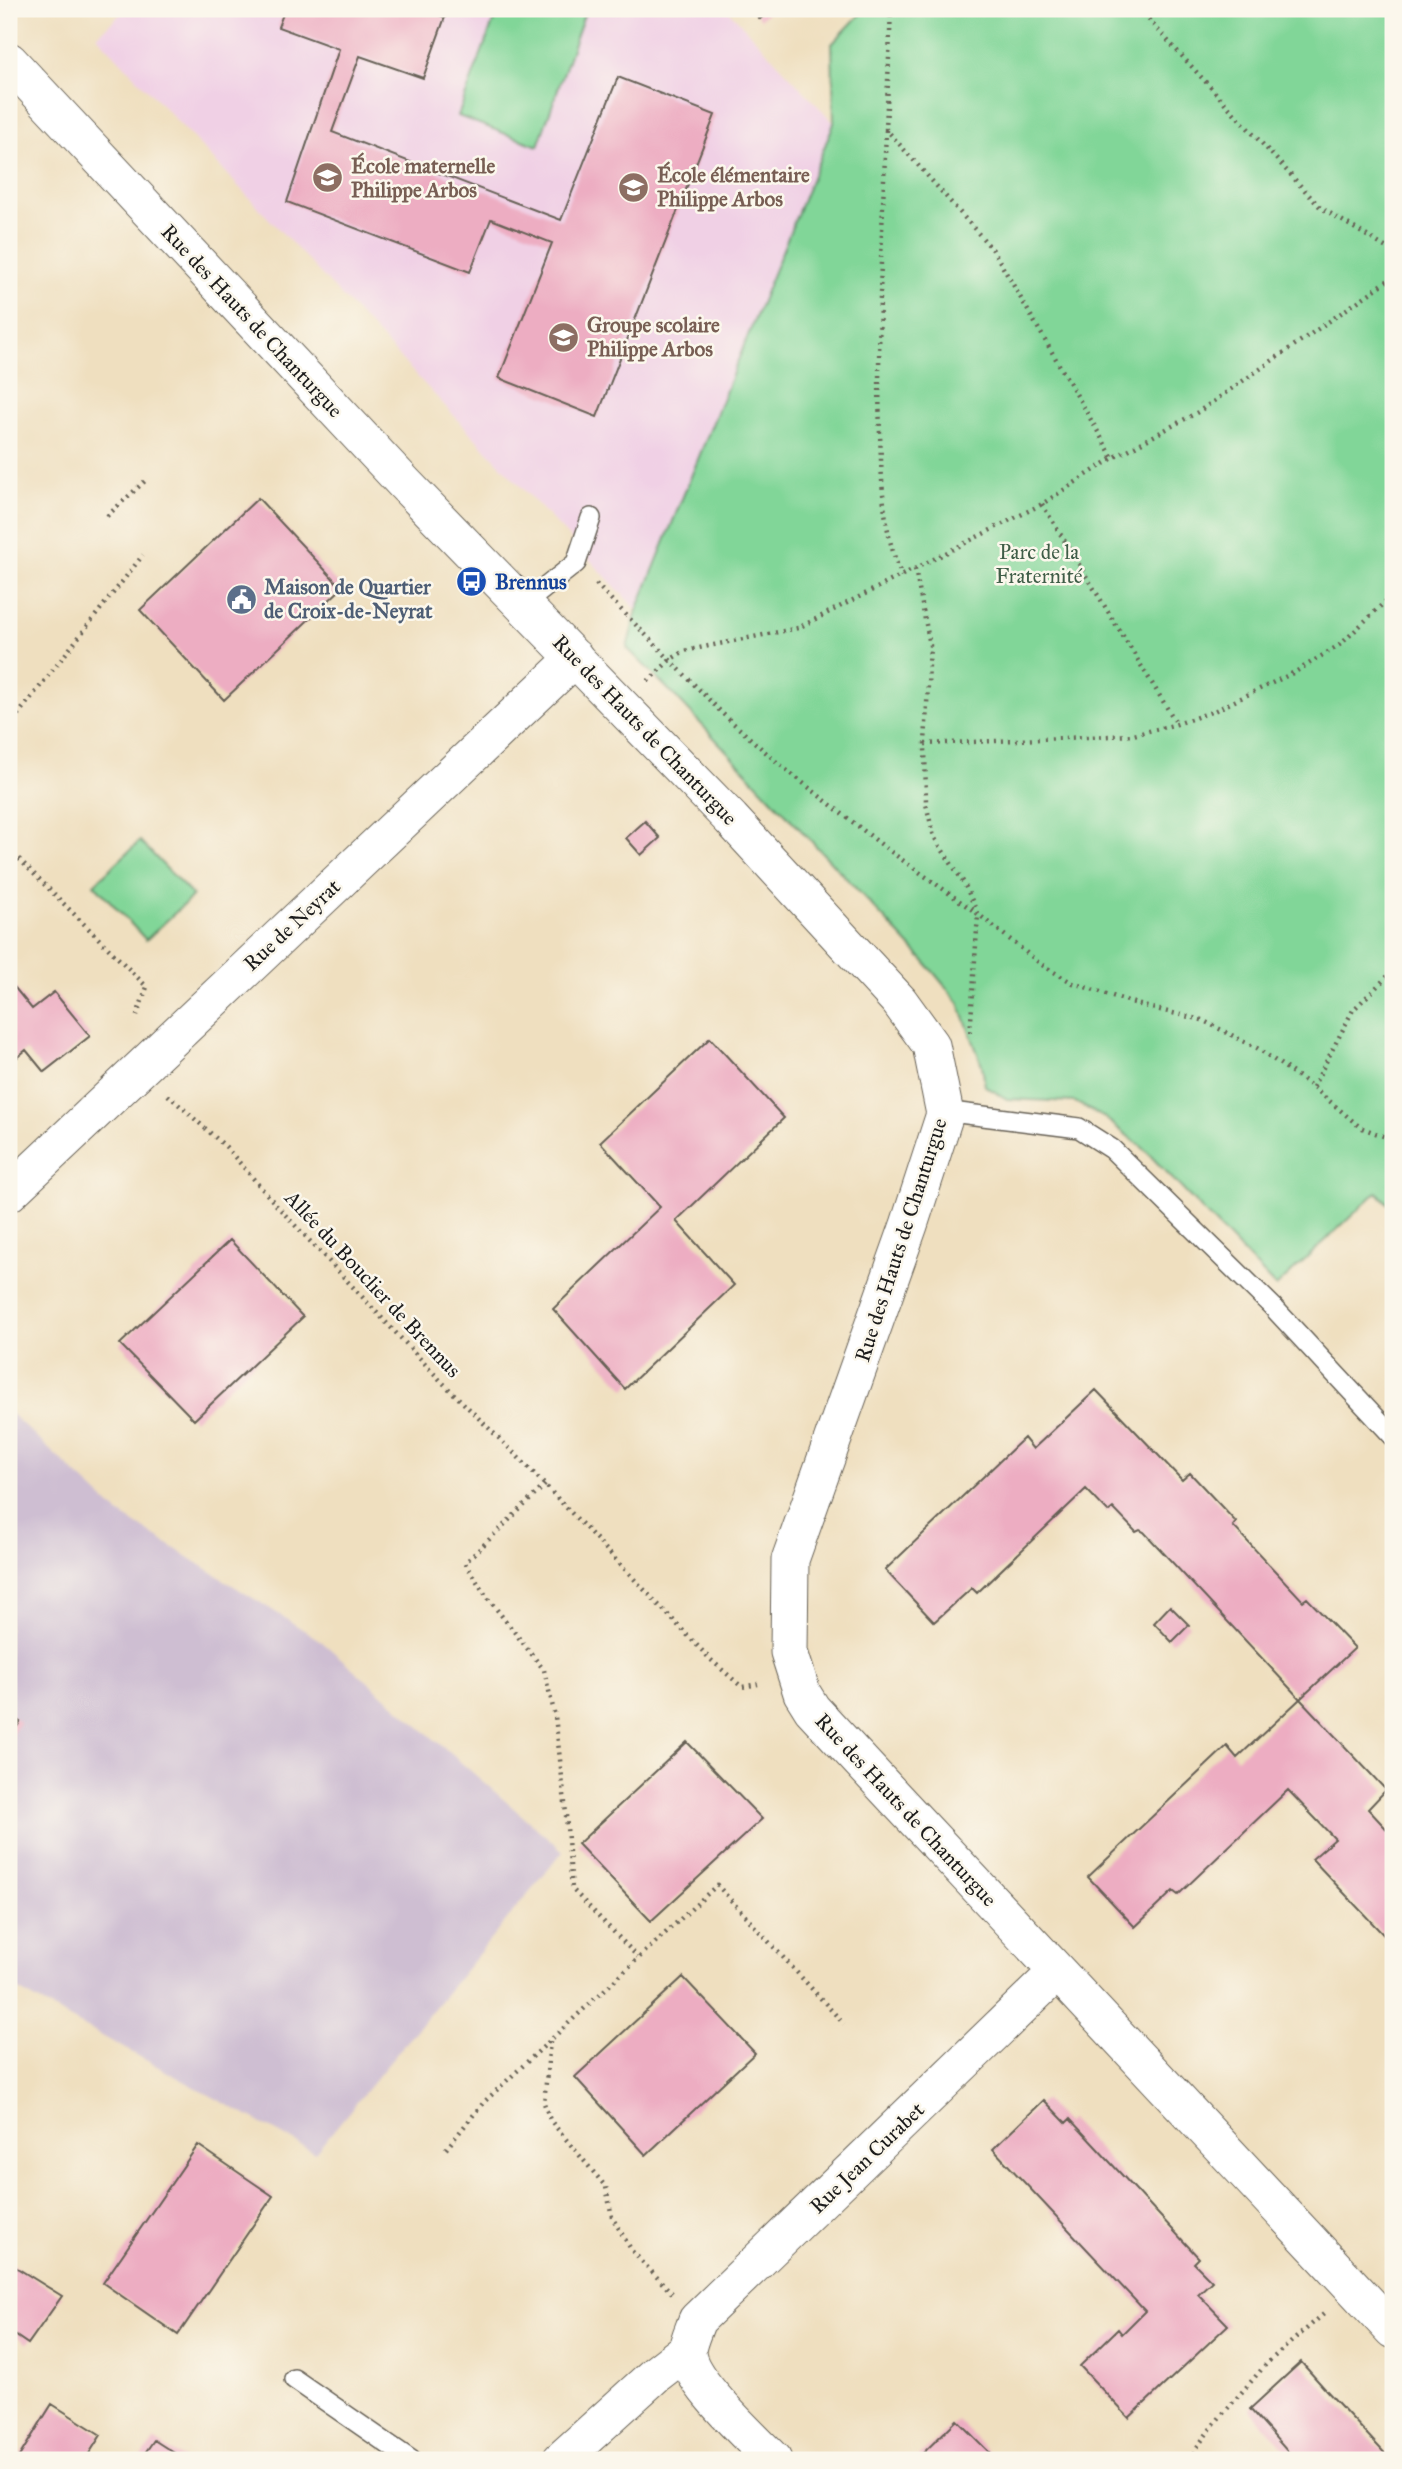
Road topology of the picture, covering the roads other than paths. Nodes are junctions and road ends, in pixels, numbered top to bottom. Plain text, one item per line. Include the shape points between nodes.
1 (9, 61) edge
2 (590, 518) dead end
3 (523, 606) junction
4 (575, 658) junction
5 (943, 1100) junction
6 (9, 1194) edge
7 (1393, 1436) edge
8 (1057, 1972) junction
9 (1393, 2330) edge
10 (692, 2335) junction
11 (294, 2379) dead end
12 (411, 2460) edge
13 (561, 2460) edge
14 (773, 2460) edge

1 - 3 street, Rue des Hauts de Chanturgue
2 - 3 lane via 576,563
3 - 4 street, Rue des Hauts de Chanturgue
4 - 5 street, Rue des Hauts de Chanturgue via 899,1001 931,1045
4 - 6 street, Rue de Neyrat
5 - 7 lane via 959,1113 1079,1128 1112,1149 1272,1306
5 - 8 street, Rue des Hauts de Chanturgue via 909,1225 790,1560 789,1652 812,1709
8 - 9 street, Rue des Hauts de Chanturgue
8 - 10 street, Rue Jean Curabet
10 - 13 street, Rue Jean Curabet
10 - 14 street via 690,2365 701,2384
11 - 12 lane

